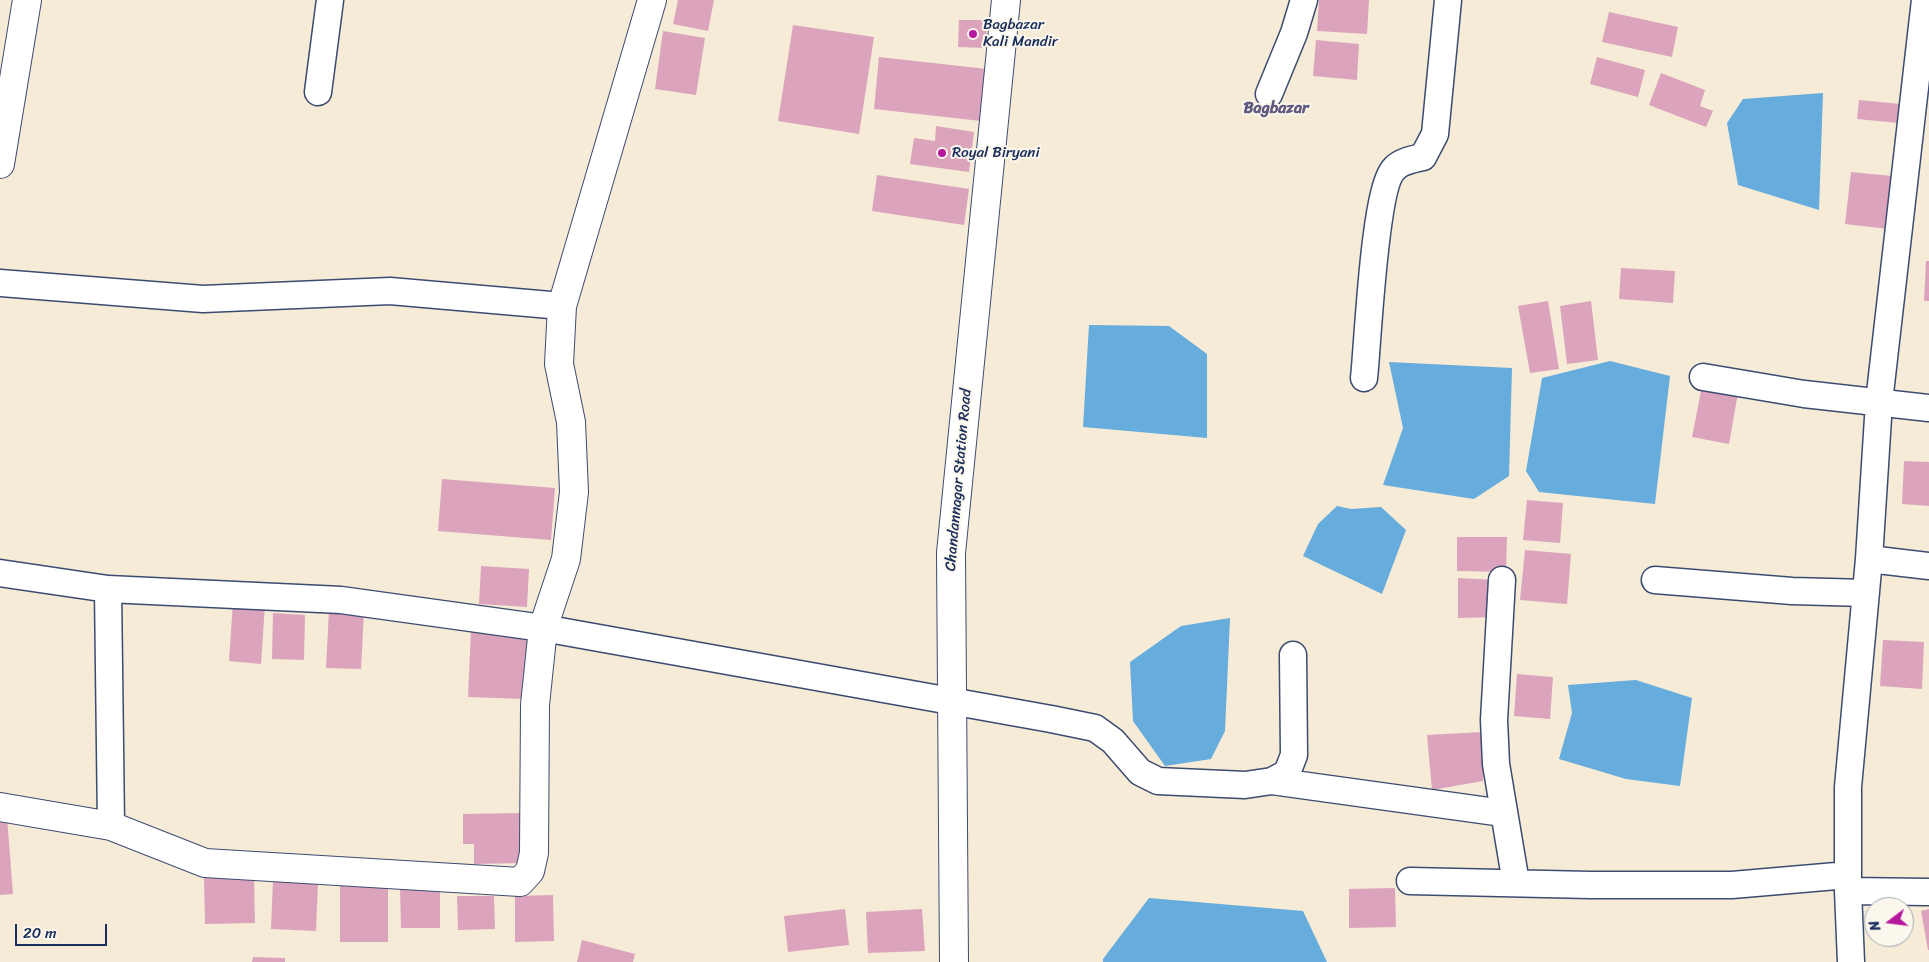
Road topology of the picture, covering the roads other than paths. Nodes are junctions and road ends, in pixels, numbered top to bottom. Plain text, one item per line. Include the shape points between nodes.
1 (26, 0) edge
2 (330, 0) edge
3 (652, 0) edge
4 (1006, 0) edge
5 (1304, 0) edge
6 (1448, 0) edge
7 (1925, 0) edge
8 (318, 92) dead end
9 (1269, 94) dead end
10 (0, 164) edge
11 (0, 283) edge
12 (562, 306) junction
13 (1703, 376) dead end
14 (1364, 378) dead end
15 (1879, 402) junction
16 (1929, 408) edge
17 (1869, 559) junction
18 (1929, 566) edge
19 (0, 573) edge
20 (1502, 580) dead end
21 (1655, 580) dead end
22 (108, 589) junction
23 (1866, 593) junction
24 (543, 628) junction
25 (1293, 655) dead end
26 (952, 702) junction
27 (1272, 781) junction
28 (0, 807) edge
29 (1503, 813) junction
30 (111, 826) junction
31 (1410, 881) dead end
32 (1516, 883) junction
33 (1848, 883) junction
34 (1929, 892) edge
35 (954, 962) edge
36 (1851, 962) edge

1 - 10 street
2 - 8 street
3 - 12 street
4 - 26 street, Chandannagar Station Road via 951,553
5 - 9 street
6 - 14 street via 1435,134 1423,157 1394,168 1387,181 1380,210
7 - 15 street
11 - 12 street via 204,299 390,291
12 - 24 street via 559,364 571,422 574,492 566,559
13 - 15 street via 1804,394
15 - 16 street
15 - 17 street
17 - 18 street
17 - 23 street
19 - 22 street
20 - 29 street via 1494,720
21 - 23 street via 1792,591
22 - 24 street via 341,600
22 - 30 street
23 - 33 street via 1848,787
24 - 26 street
24 - 30 street via 536,705 534,852 530,871 520,882 205,863
25 - 27 street via 1294,755 1288,773
26 - 27 street via 1095,728 1113,741 1140,772 1158,781 1245,785
26 - 35 street, Chandannagar Station Road
27 - 29 street
28 - 30 street
29 - 32 street
31 - 32 street
32 - 33 street
33 - 34 street
33 - 36 street

